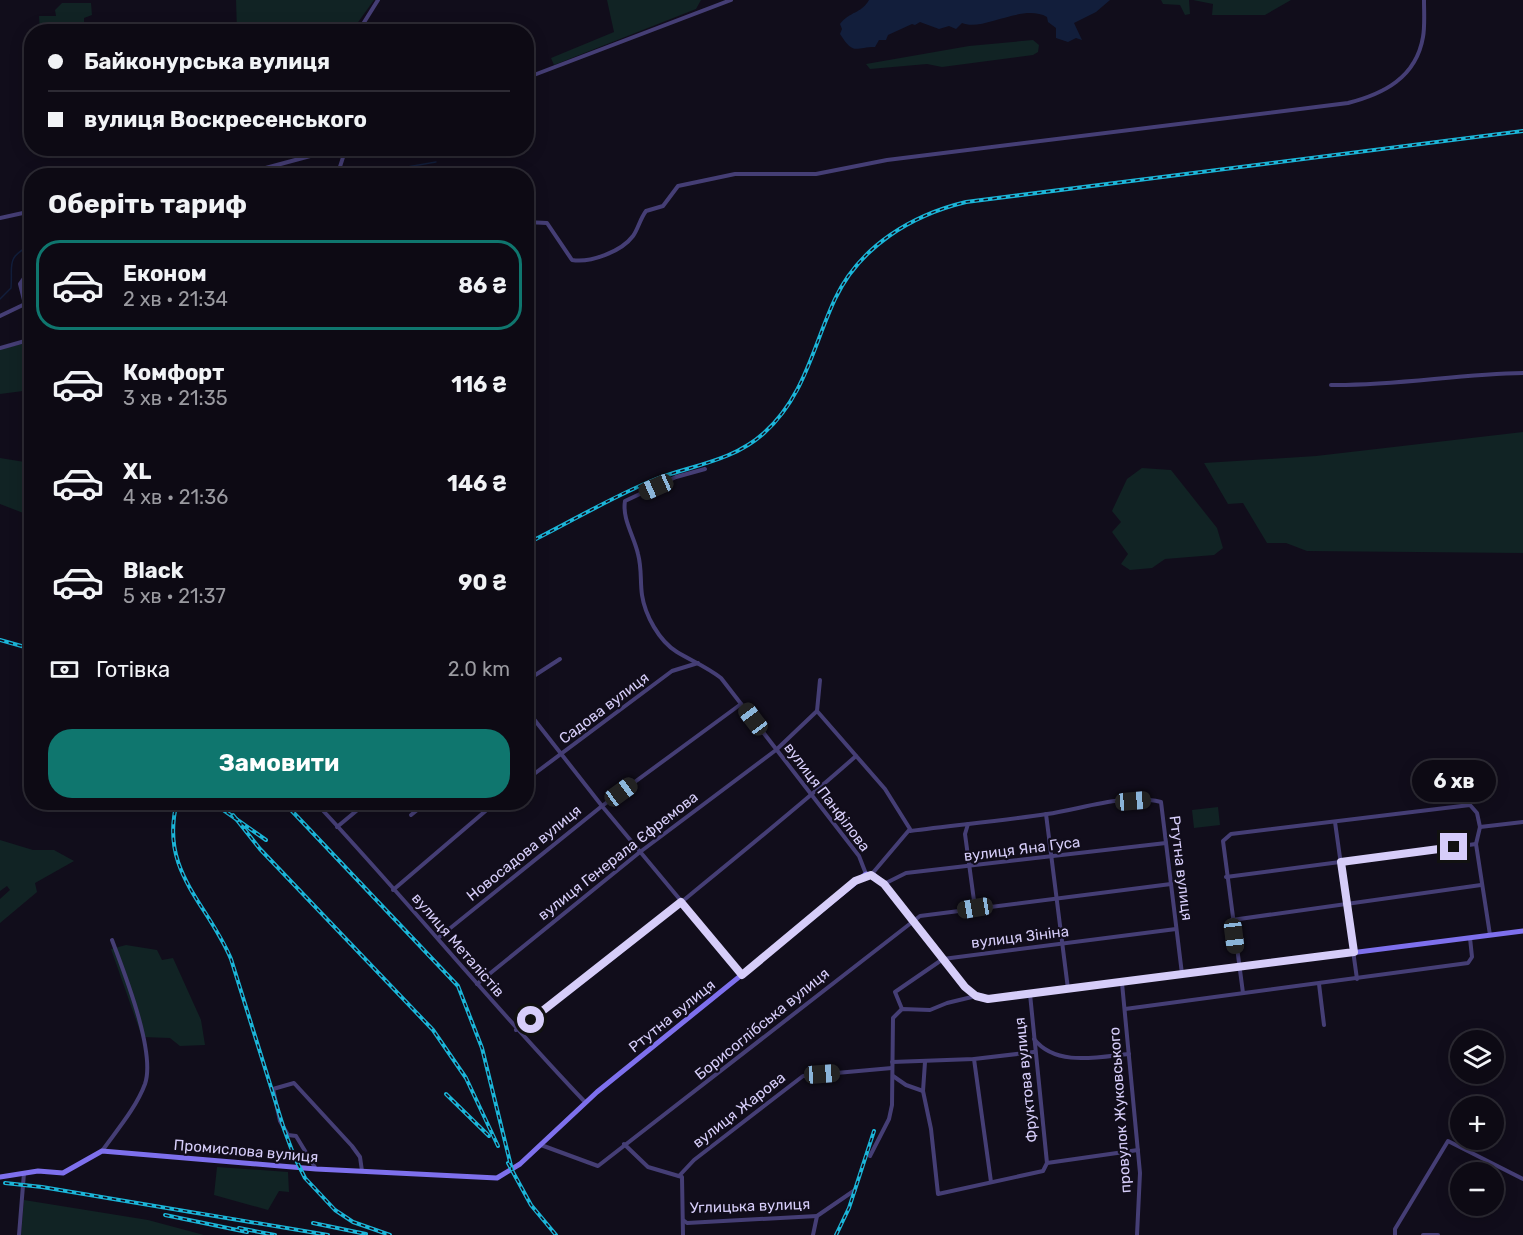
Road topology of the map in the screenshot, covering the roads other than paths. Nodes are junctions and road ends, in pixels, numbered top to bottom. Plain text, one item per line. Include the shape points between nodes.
1 (378, 0) edge
2 (731, 0) edge
3 (1424, 0) edge
4 (363, 24) edge
5 (534, 75) edge
6 (310, 156) edge
7 (266, 168) edge
8 (24, 213) edge
9 (0, 218) edge
10 (534, 223) edge
11 (24, 278) edge
12 (24, 300) edge
13 (24, 304) edge
14 (0, 316) edge
15 (24, 341) edge
16 (0, 348) edge
17 (1523, 373) edge
18 (1330, 385) dead end
19 (705, 469) dead end
20 (560, 658) dead end
21 (698, 663) junction
22 (534, 676) edge
23 (820, 680) dead end
24 (741, 704) junction
25 (817, 711) junction
26 (534, 719) edge
27 (776, 750) junction
28 (562, 754) junction
29 (856, 756) junction
30 (534, 774) edge
31 (812, 795) junction
32 (602, 806) junction
33 (323, 810) edge
34 (357, 810) edge
35 (417, 810) edge
36 (487, 810) edge
37 (1046, 814) junction
38 (411, 815) dead end
39 (1335, 822) junction
40 (1523, 822) edge
41 (968, 823) junction
42 (338, 826) junction
43 (1480, 827) junction
44 (910, 830) junction
45 (1166, 843) junction
46 (1476, 844) junction
47 (640, 852) junction
48 (1051, 857) junction
49 (1341, 862) junction
50 (970, 867) junction
51 (869, 875) junction
52 (1226, 877) junction
53 (884, 884) junction
54 (1171, 884) junction
55 (1481, 885) junction
56 (393, 890) junction
57 (1056, 898) junction
58 (681, 902) junction
59 (1348, 904) junction
60 (975, 908) junction
61 (1232, 920) junction
62 (912, 921) junction
63 (1176, 929) junction
64 (1523, 931) edge
65 (1490, 935) junction
66 (438, 938) junction
67 (1470, 938) junction
68 (112, 940) dead end
69 (1061, 944) junction
70 (1354, 952) junction
71 (943, 959) junction
72 (1238, 969) junction
73 (742, 975) junction
74 (1182, 975) junction
75 (1357, 979) junction
76 (1122, 982) junction
77 (477, 984) junction
78 (1319, 984) junction
79 (1068, 989) junction
80 (1243, 993) junction
81 (1030, 994) junction
82 (976, 996) junction
83 (902, 1009) junction
84 (1125, 1009) junction
85 (1324, 1025) dead end
86 (516, 1030) junction
87 (1033, 1038) junction
88 (1034, 1052) junction
89 (1129, 1054) junction
90 (974, 1059) junction
91 (892, 1062) junction
92 (924, 1062) junction
93 (892, 1068) junction
94 (892, 1076) junction
95 (923, 1090) junction
96 (585, 1102) junction
97 (624, 1144) junction
98 (541, 1145) junction
99 (1138, 1150) junction
100 (102, 1151) junction
101 (870, 1156) dead end
102 (1047, 1163) junction
103 (316, 1169) junction
104 (362, 1172) junction
105 (24, 1173) junction
106 (0, 1176) edge
107 (680, 1177) junction
108 (497, 1178) joint
109 (1523, 1179) edge
110 (991, 1182) junction
111 (855, 1190) dead end
112 (817, 1216) junction
113 (683, 1220) junction
114 (19, 1235) edge
115 (683, 1235) edge
116 (813, 1235) edge
117 (1137, 1235) edge
118 (1395, 1235) edge
119 (1424, 1235) edge
120 (1438, 1235) edge

1 - 4 street
2 - 5 street
3 - 10 street via 1423,38 1412,65 1392,87 1356,101 887,160 816,174 735,174 678,186 663,206 646,211 632,237 621,246 584,262 572,260 547,224
6 - 7 street
8 - 9 street
11 - 12 street via 20,284
13 - 14 street
15 - 16 street
17 - 18 street via 1375,386
19 - 21 street, вулиця Панфілова via 676,477 624,501 623,511 634,535 644,603 658,635 676,652
20 - 22 street
21 - 24 street, вулиця Панфілова via 721,678
21 - 28 street, Садова вулиця via 672,671
23 - 25 street
24 - 27 street, вулиця Панфілова
24 - 32 street, Новосадова вулиця
25 - 27 street, вулиця Генерала Єфремова
25 - 29 street
26 - 28 street
27 - 31 street, вулиця Панфілова
27 - 47 street, вулиця Генерала Єфремова
28 - 30 street, Садова вулиця
28 - 32 street
29 - 31 street
29 - 44 street via 885,789
31 - 51 street, вулиця Панфілова
31 - 58 street
32 - 47 street
32 - 66 street, Новосадова вулиця
33 - 42 street, вулиця Металістів
34 - 42 street
35 - 38 street
36 - 56 street
37 - 41 street, Ртутна вулиця
37 - 45 street, Ртутна вулиця via 1150,799 1161,802
37 - 48 street
39 - 43 street via 1470,805 1477,813
39 - 49 street
39 - 52 street via 1231,834 1223,840
40 - 43 street
41 - 44 street, Ртутна вулиця
41 - 50 street via 965,834
42 - 56 street, вулиця Металістів
43 - 46 street
44 - 51 street, Ртутна вулиця
45 - 48 street, вулиця Яна Гуса
45 - 54 street, Ртутна вулиця
46 - 49 street
46 - 55 street
47 - 58 street
47 - 77 street, вулиця Генерала Єфремова
48 - 50 street, вулиця Яна Гуса
48 - 57 street
49 - 52 street
49 - 59 street
50 - 53 street, вулиця Яна Гуса via 906,873
50 - 60 street
51 - 53 main road, вулиця Панфілова
51 - 73 main road, Ртутна вулиця
52 - 61 street
53 - 62 main road, вулиця Панфілова
54 - 57 street
54 - 63 street, Ртутна вулиця
55 - 59 street
55 - 65 street
56 - 66 street, вулиця Металістів
57 - 60 street
57 - 69 street
58 - 73 street
58 - 86 street via 560,1000
59 - 61 street
59 - 70 street
60 - 62 street via 920,916
61 - 72 street
62 - 71 main road, вулиця Панфілова
62 - 97 street, Борисоглібська вулиця via 659,1121
63 - 69 street, вулиця Зініна
63 - 74 street, Ртутна вулиця
64 - 65 main road
65 - 67 main road
66 - 77 street, вулиця Металістів
67 - 70 main road
67 - 75 street via 1472,957 1467,963
68 - 100 street via 147,1049 148,1068 140,1094
69 - 71 street, вулиця Зініна
69 - 79 street
70 - 72 main road
70 - 75 street
71 - 82 main road, вулиця Панфілова
71 - 83 street, вулиця Зініна via 895,992
72 - 74 main road
72 - 80 street
73 - 96 main road, Ртутна вулиця
74 - 76 main road
75 - 78 street
76 - 79 main road
76 - 84 street, провулок Жуковського
77 - 86 street, вулиця Металістів
78 - 80 street
78 - 85 street
79 - 81 main road
80 - 84 street
81 - 82 main road via 988,999
81 - 87 street, Фруктова вулиця
82 - 83 street via 930,1010
83 - 91 street via 893,1018
84 - 89 street, провулок Жуковського
86 - 96 street, вулиця Металістів
87 - 88 street, Фруктова вулиця
87 - 89 street via 1049,1053 1082,1059
88 - 90 street
88 - 102 street, Фруктова вулиця
89 - 99 street, провулок Жуковського
90 - 92 street
90 - 110 street
91 - 92 street
91 - 93 street
92 - 95 street
93 - 94 street
93 - 107 street, вулиця Жарова via 803,1076 694,1160
94 - 95 street
94 - 101 street via 889,1119
95 - 110 street via 938,1194
96 - 98 main road, Ртутна вулиця
97 - 98 street, Борисоглібська вулиця via 598,1166
97 - 107 street via 648,1167
98 - 108 main road, Ртутна вулиця
99 - 102 street
99 - 117 street, провулок Жуковського
100 - 103 main road, Промислова вулиця
100 - 105 main road via 63,1173
102 - 110 street via 1043,1171
103 - 104 main road, Промислова вулиця
103 - 104 street via 296,1136 288,1135 280,1121 273,1089 294,1083 352,1146 360,1157
104 - 108 main road, Промислова вулиця
105 - 106 main road
105 - 114 street
107 - 113 street, Углицька вулиця
109 - 118 street via 1448,1141
111 - 112 street, Углицька вулиця
112 - 113 street, Углицька вулиця via 687,1223
112 - 116 street, Углицька вулиця
113 - 115 street, Углицька вулиця
119 - 120 street

